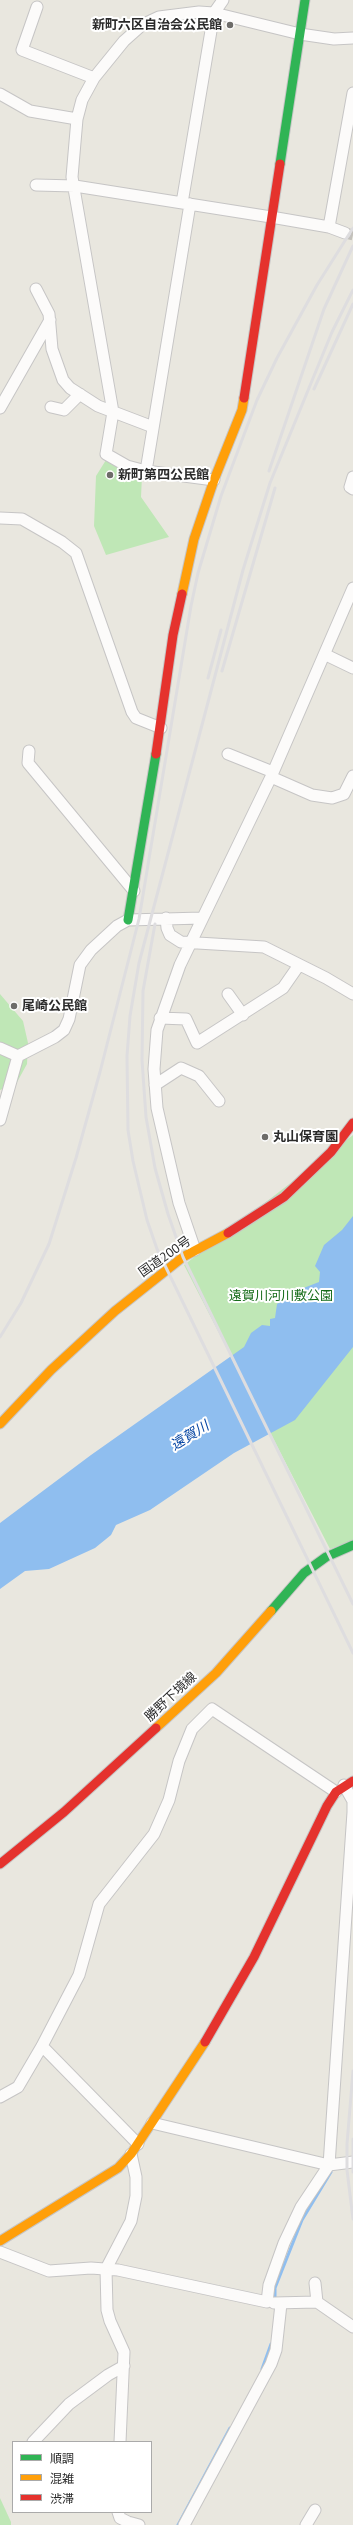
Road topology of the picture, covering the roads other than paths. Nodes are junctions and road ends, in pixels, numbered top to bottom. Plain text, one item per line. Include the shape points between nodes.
1 (223, 0) edge
2 (305, 0) edge
3 (37, 7) dead end
4 (214, 13) junction
5 (300, 34) junction
6 (353, 38) edge
7 (94, 78) junction
8 (353, 93) edge
9 (0, 94) edge
10 (77, 119) junction
11 (36, 186) dead end
12 (76, 186) junction
13 (186, 204) junction
14 (270, 217) junction
15 (329, 227) junction
16 (345, 233) tunnel mouth
17 (36, 290) dead end
18 (50, 320) junction
19 (80, 394) junction
20 (51, 407) dead end
21 (0, 408) edge
22 (113, 412) junction
23 (153, 427) junction
24 (146, 471) junction
25 (353, 477) edge
26 (214, 480) junction
27 (353, 489) edge
28 (0, 518) edge
29 (353, 588) edge
30 (326, 655) junction
31 (353, 668) edge
32 (161, 728) junction
33 (30, 751) dead end
34 (228, 754) dead end
35 (272, 775) junction
36 (353, 776) edge
37 (134, 890) junction
38 (166, 918) junction
39 (202, 918) junction
40 (128, 920) junction
41 (191, 941) junction
42 (299, 965) junction
43 (228, 994) dead end
44 (353, 994) edge
45 (243, 1015) junction
46 (160, 1018) junction
47 (0, 1048) edge
48 (18, 1056) junction
49 (155, 1085) junction
50 (218, 1101) dead end
51 (0, 1120) edge
52 (353, 1123) edge
53 (195, 1250) junction
54 (0, 1424) edge
55 (353, 1545) edge
56 (344, 1786) edge
57 (0, 1864) edge
58 (42, 2046) junction
59 (0, 2097) edge
60 (152, 2123) junction
61 (138, 2144) junction
62 (131, 2154) junction
63 (353, 2162) edge
64 (329, 2165) junction
65 (0, 2241) edge
66 (0, 2252) edge
67 (106, 2269) junction
68 (315, 2283) dead end
69 (317, 2302) junction
70 (275, 2303) junction
71 (353, 2327) edge
72 (124, 2366) junction
73 (33, 2441) edge
74 (120, 2441) edge
75 (316, 2510) dead end
76 (118, 2518) edge
77 (139, 2525) edge
78 (184, 2525) edge
79 (306, 2525) edge

1 - 4 street
2 - 5 main road
3 - 7 street via 22,50
4 - 5 street
4 - 7 street via 176,14 159,17 142,25 124,41
4 - 13 street
5 - 6 street via 334,39
5 - 14 main road
7 - 10 street via 82,100
8 - 15 street
9 - 10 street via 30,111
10 - 12 street via 72,176
11 - 12 street
12 - 13 street
12 - 22 street
13 - 14 street
13 - 23 street
14 - 15 street
14 - 26 main road via 242,410
15 - 16 street
17 - 18 street
18 - 19 street via 52,349 63,380
18 - 21 street
19 - 20 street via 64,410
19 - 22 street
22 - 23 street
22 - 24 street via 106,454 126,466
23 - 24 street
24 - 26 street
25 - 27 street via 350,487
26 - 32 main road via 194,539 173,635
28 - 32 street via 22,519 76,553 132,712 136,718
29 - 30 street
30 - 31 street
30 - 35 street
32 - 37 main road
33 - 37 street via 28,762
34 - 35 street
35 - 36 street via 312,795 332,798 344,794
35 - 39 street
37 - 40 main road
38 - 39 street
38 - 40 street
38 - 41 street via 167,928 176,940
39 - 41 street
40 - 48 street via 117,926 96,945 80,965 69,1019 64,1030
41 - 42 street via 264,947
41 - 46 street via 168,992
42 - 44 street
42 - 45 street via 283,988
43 - 45 street
45 - 46 street via 197,1043 186,1019
46 - 49 street via 156,1030
47 - 48 street
48 - 51 street
49 - 50 street via 181,1068 199,1076
49 - 53 street via 164,1144 179,1203
52 - 53 main road, 国道200号 via 331,1152 284,1197 241,1226
53 - 54 main road, 国道200号 via 115,1311 50,1370
55 - 57 main road, 勝野下境線 via 326,1557 304,1573 216,1673 64,1812
56 - 58 street via 212,1708 192,1730 179,1761 169,1800 154,1834 99,1904 79,1975
56 - 60 main road via 254,1957 198,2054
56 - 64 street via 353,1801
58 - 59 street via 18,2087
58 - 61 street
60 - 61 main road
60 - 64 street
61 - 62 main road
62 - 65 main road via 118,2168 102,2179
62 - 67 street via 136,2177 136,2196 131,2221
63 - 64 street
64 - 70 street via 301,2207 284,2243 269,2285
66 - 67 street via 49,2271
67 - 70 street
67 - 72 street via 107,2310 124,2352
68 - 69 street
69 - 70 street
69 - 71 street
70 - 78 street via 276,2350 271,2364
72 - 73 street via 69,2404
72 - 74 street
75 - 79 street
76 - 77 street

